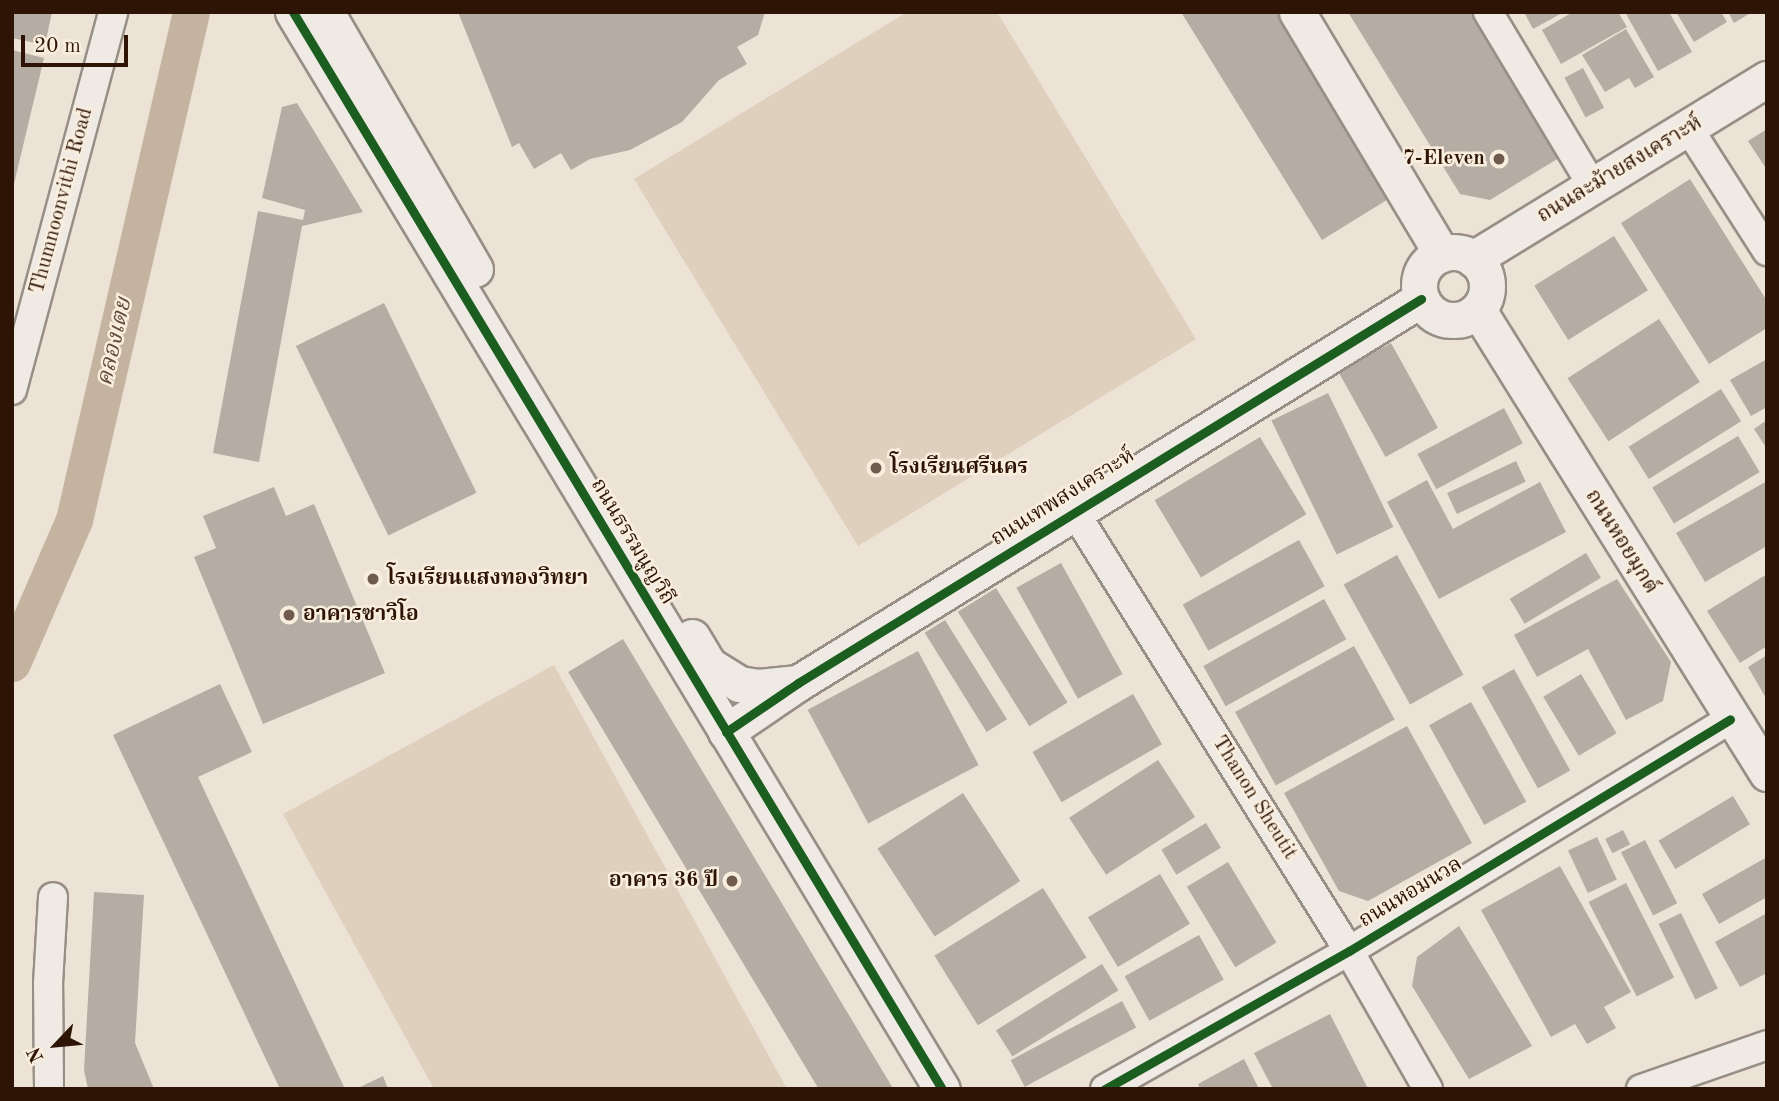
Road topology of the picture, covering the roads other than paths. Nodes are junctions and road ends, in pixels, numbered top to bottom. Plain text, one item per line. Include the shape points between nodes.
1 (113, 12) edge
2 (293, 12) edge
3 (326, 12) edge
4 (1297, 12) edge
5 (1488, 12) edge
6 (1767, 79) edge
7 (1689, 129) junction
8 (1593, 187) junction
9 (1767, 251) edge
10 (1458, 257) junction
11 (1421, 299) junction
12 (1478, 310) junction
13 (12, 390) edge
14 (1074, 511) junction
15 (798, 683) junction
16 (1730, 719) junction
17 (726, 732) junction
18 (1767, 773) edge
19 (53, 897) dead end
20 (1349, 951) junction
21 (1767, 1045) edge
22 (49, 1089) edge
23 (942, 1089) edge
24 (1105, 1089) edge
25 (1428, 1089) edge
26 (1641, 1089) edge

1 - 13 street, Thumnoonvithi Road
2 - 17 street, ถนนธรรมนูญวิถี
3 - 15 street, ถนนธรรมนูญวิถี via 709,665 739,684
4 - 10 street
5 - 8 street
6 - 7 street, ถนนละม้ายสงเคราะห์
7 - 8 street, ถนนละม้ายสงเคราะห์
7 - 9 street
8 - 10 street, ถนนละม้ายสงเคราะห์
10 - 11 street via 1433,259 1420,277
10 - 12 street via 1486,278 1487,289
11 - 12 street via 1446,320 1469,317
11 - 14 street, ถนนเทพสงเคราะห์
12 - 16 street, ถนนหอยมุกต์
14 - 15 street, ถนนเทพสงเคราะห์
14 - 20 street, Thanon Sheutit
15 - 17 street, ถนนเทพสงเคราะห์
16 - 18 street, ถนนหอยมุกต์
16 - 20 street, ถนนหอมนวล
17 - 23 street, ถนนธรรมนูญวิถี
19 - 22 street
20 - 24 street, ถนนหอมนวล
20 - 25 street, Thanon Sheutit
21 - 26 street

